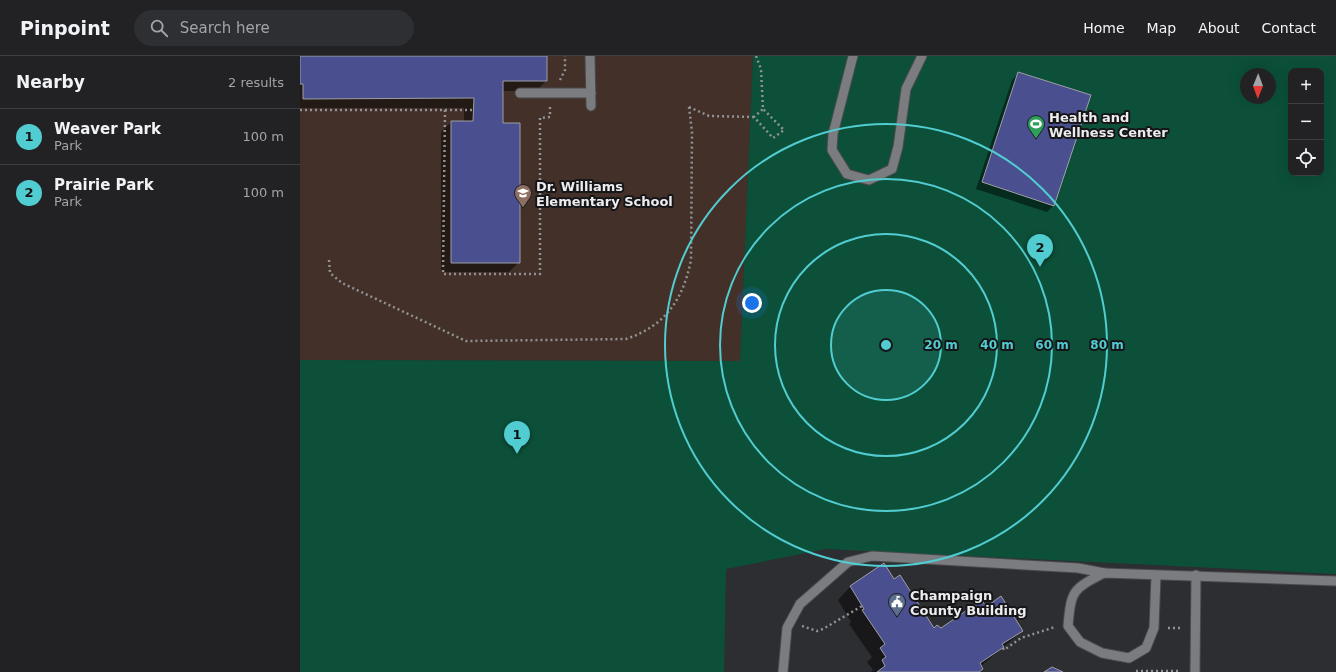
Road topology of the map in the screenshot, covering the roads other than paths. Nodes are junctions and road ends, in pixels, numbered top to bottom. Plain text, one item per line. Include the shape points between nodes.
1 (590, 56) edge
2 (853, 56) edge
3 (922, 56) edge
4 (520, 93) dead end
5 (591, 93) junction
6 (591, 106) dead end
7 (1104, 573) junction
8 (1156, 575) junction
9 (1196, 575) junction
10 (1336, 581) edge
11 (783, 672) edge
12 (1195, 672) edge

1 - 5 lane
2 - 3 lane via 832,134 832,150 847,174 868,180 892,169 898,147 906,89
4 - 5 lane
5 - 6 lane
7 - 8 lane
7 - 8 lane via 1081,584 1070,600 1068,626 1080,642 1102,653 1129,658 1146,648 1154,628
7 - 11 lane via 1078,568 872,556 848,562 800,604 787,628
8 - 9 lane
9 - 10 lane
9 - 12 lane

